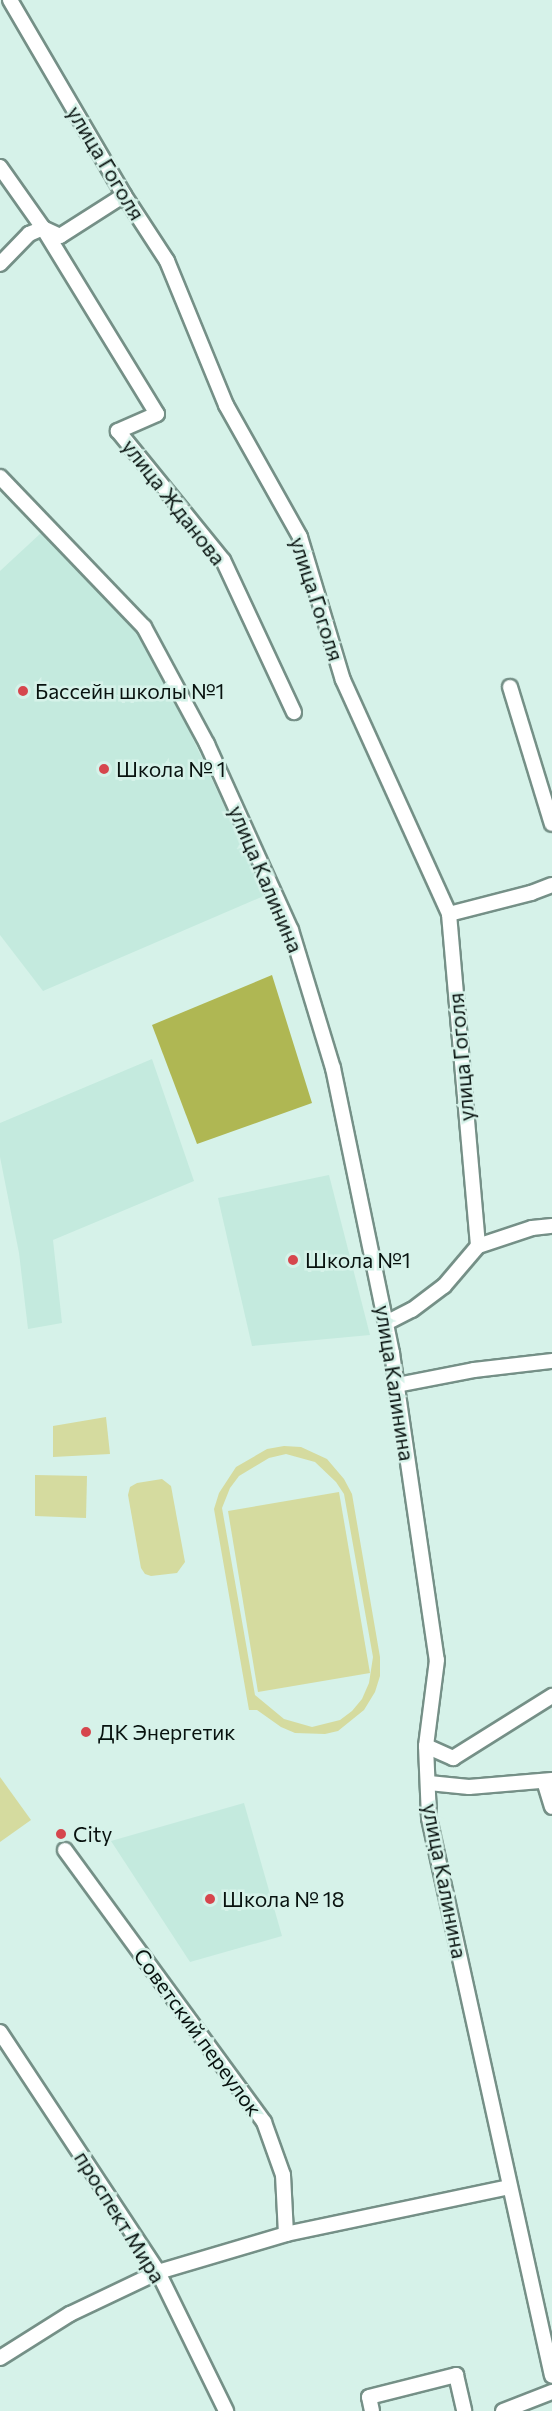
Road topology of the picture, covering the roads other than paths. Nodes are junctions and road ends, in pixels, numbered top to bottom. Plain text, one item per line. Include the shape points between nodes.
1 (10, 0) edge
2 (0, 167) edge
3 (124, 195) junction
4 (43, 228) junction
5 (0, 264) edge
6 (0, 477) edge
7 (510, 687) dead end
8 (294, 712) dead end
9 (552, 824) edge
10 (552, 885) edge
11 (448, 914) junction
12 (552, 1226) edge
13 (478, 1246) junction
14 (386, 1323) junction
15 (552, 1361) edge
16 (396, 1385) junction
17 (552, 1696) edge
18 (426, 1746) junction
19 (548, 1780) edge
20 (429, 1783) junction
21 (552, 1807) edge
22 (65, 1850) dead end
23 (0, 2032) edge
24 (509, 2187) junction
25 (286, 2234) junction
26 (158, 2272) junction
27 (0, 2358) edge
28 (552, 2376) edge
29 (552, 2392) edge
30 (226, 2411) edge
31 (372, 2411) edge
32 (464, 2411) edge
33 (503, 2411) edge

1 - 3 street, улица Гоголя
2 - 4 street, улица Жданова
3 - 4 street via 60,236
3 - 11 street, улица Гоголя via 167,261 226,405 300,537 343,680
4 - 5 street via 29,234
4 - 8 street, улица Жданова via 157,414 118,431 223,560
6 - 14 street, улица Калинина via 144,627 207,744 291,930 333,1068
7 - 9 street
10 - 11 street
11 - 13 street, улица Гоголя
12 - 13 street via 532,1228
13 - 14 street via 444,1286 412,1310
14 - 16 street, улица Калинина
15 - 16 street
16 - 18 street, улица Калинина via 437,1660
17 - 18 street via 453,1758
18 - 20 street, улица Калинина
19 - 20 street via 470,1786
19 - 21 street
20 - 24 street, улица Калинина via 429,1818
22 - 25 street, Советский переулок via 264,2122 283,2175
23 - 26 street, проспект Мира
24 - 25 street
24 - 28 street, улица Калинина
25 - 26 street
26 - 27 street via 70,2314
26 - 30 street, проспект Мира
29 - 33 street
31 - 32 street via 369,2397 456,2375

